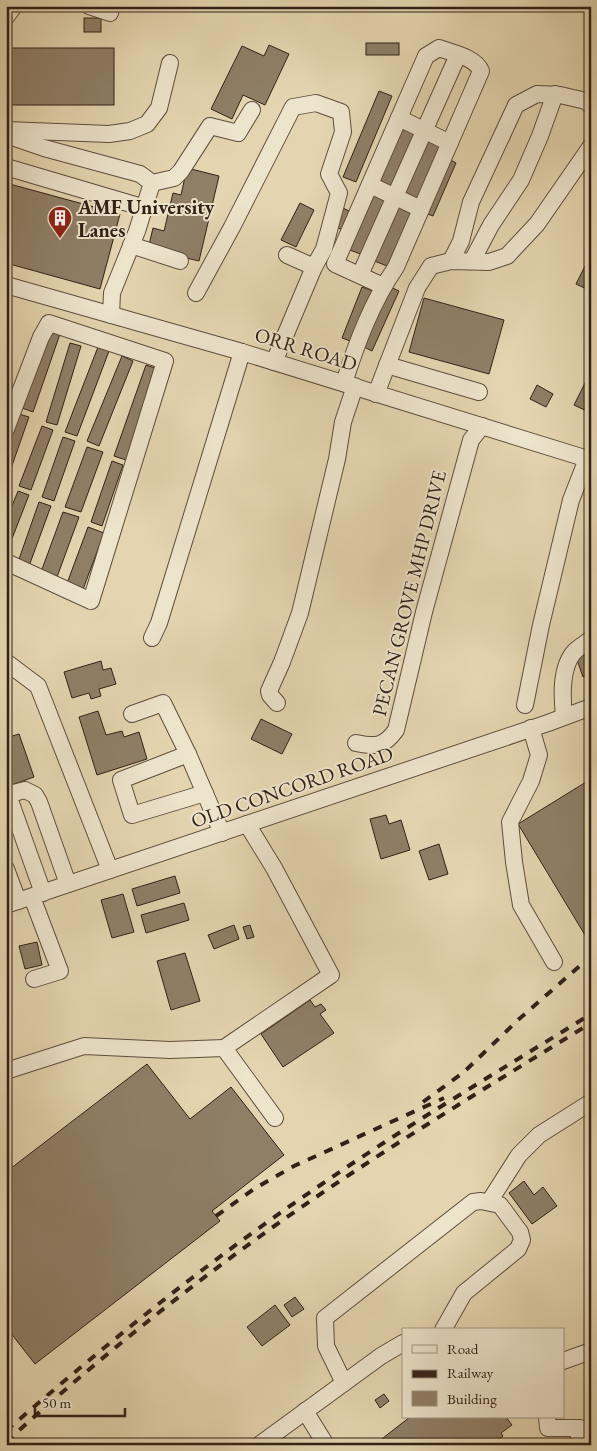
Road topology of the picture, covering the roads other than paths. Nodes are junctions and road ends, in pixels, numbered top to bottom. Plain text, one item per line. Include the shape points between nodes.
1 (14, 6) edge
2 (89, 6) edge
3 (110, 13) dead end
4 (6, 17) edge
5 (458, 56) junction
6 (170, 63) dead end
7 (555, 94) junction
8 (591, 106) edge
9 (252, 110) dead end
10 (399, 118) junction
11 (6, 130) edge
12 (425, 130) junction
13 (6, 135) edge
14 (450, 143) junction
15 (591, 146) edge
16 (6, 167) edge
17 (152, 183) junction
18 (370, 185) junction
19 (395, 197) junction
20 (145, 208) junction
21 (421, 209) junction
22 (131, 245) junction
23 (288, 255) dead end
24 (180, 261) dead end
25 (451, 261) junction
26 (472, 261) junction
27 (314, 267) junction
28 (360, 275) junction
29 (6, 285) edge
30 (383, 286) junction
31 (196, 293) dead end
32 (111, 315) junction
33 (242, 352) junction
34 (274, 362) junction
35 (387, 365) junction
36 (350, 385) junction
37 (479, 392) dead end
38 (376, 394) junction
39 (482, 426) junction
40 (6, 429) edge
41 (589, 460) edge
42 (6, 562) edge
43 (152, 638) dead end
44 (591, 639) edge
45 (6, 662) edge
46 (277, 703) dead end
47 (525, 705) dead end
48 (591, 706) edge
49 (132, 714) dead end
50 (564, 716) junction
51 (531, 728) junction
52 (356, 743) dead end
53 (188, 754) junction
54 (205, 793) junction
55 (7, 795) edge
56 (247, 824) junction
57 (222, 833) junction
58 (6, 869) edge
59 (110, 870) junction
60 (68, 884) junction
61 (25, 899) edge
62 (554, 962) dead end
63 (34, 978) dead end
64 (224, 1048) junction
65 (6, 1071) edge
66 (591, 1105) edge
67 (275, 1118) dead end
68 (488, 1202) junction
69 (444, 1328) edge
70 (402, 1344) edge
71 (591, 1351) edge
72 (564, 1361) edge
73 (344, 1383) junction
74 (305, 1411) junction
75 (548, 1430) edge
76 (259, 1445) edge
77 (326, 1445) edge
78 (578, 1445) edge

1 - 4 street
2 - 3 street
5 - 10 street via 439,48 426,56
5 - 12 street
5 - 14 street via 478,64 481,71
6 - 11 street via 159,108 147,124 130,131 109,134
7 - 8 street
7 - 25 street via 537,94 516,105 470,202 461,240
7 - 26 street via 521,180
9 - 17 street via 238,133 210,126 174,178
10 - 12 street
10 - 18 street
12 - 14 street
12 - 19 street
13 - 17 street via 140,174
14 - 21 street
15 - 26 street via 537,224 508,256 489,262
16 - 20 street
17 - 20 street
18 - 19 street
18 - 28 street via 335,264
19 - 21 street
19 - 28 street
20 - 22 street
21 - 30 street via 396,267
22 - 24 street
22 - 32 street via 112,292
23 - 27 street
25 - 26 street
25 - 35 street via 431,266 417,288
27 - 31 street via 324,249 337,206 339,193 329,174 343,132 341,112 316,103 293,108
27 - 34 street
28 - 30 street
29 - 32 street, ORR ROAD
30 - 36 street via 356,344
32 - 33 street, ORR ROAD
33 - 34 street, ORR ROAD
33 - 43 street
34 - 36 street, ORR ROAD
35 - 37 street
35 - 38 street
36 - 38 street, ORR ROAD
36 - 46 street via 338,459 300,613 269,691
38 - 39 street, ORR ROAD
39 - 41 street, ORR ROAD
39 - 52 street, PECAN GROVE MHP DRIVE via 471,440 396,730 378,745
40 - 42 street via 49,323 165,361 90,601
41 - 47 street via 570,500
44 - 50 street via 574,652 566,667 562,697
45 - 59 street via 38,686
48 - 50 street, OLD CONCORD ROAD
49 - 53 street via 163,703
50 - 51 street, OLD CONCORD ROAD
51 - 56 street, OLD CONCORD ROAD
51 - 62 street via 539,755 531,781 510,822 521,905
53 - 54 street
53 - 54 street via 121,780 132,815
54 - 57 street
55 - 60 street via 25,790 35,795
55 - 61 street
56 - 57 street, OLD CONCORD ROAD
56 - 64 street via 331,975
57 - 59 street, OLD CONCORD ROAD
58 - 61 street
59 - 60 street, OLD CONCORD ROAD
60 - 61 street, OLD CONCORD ROAD
61 - 63 street via 60,971
64 - 65 street via 170,1050 84,1046
64 - 67 street
66 - 68 street via 539,1135 519,1155
68 - 69 street via 500,1205 520,1232 522,1240 518,1249 464,1294
68 - 73 street via 473,1202 324,1318 326,1346
70 - 73 street
71 - 72 street
73 - 74 street
74 - 76 street
74 - 77 street
75 - 78 street via 580,1428

